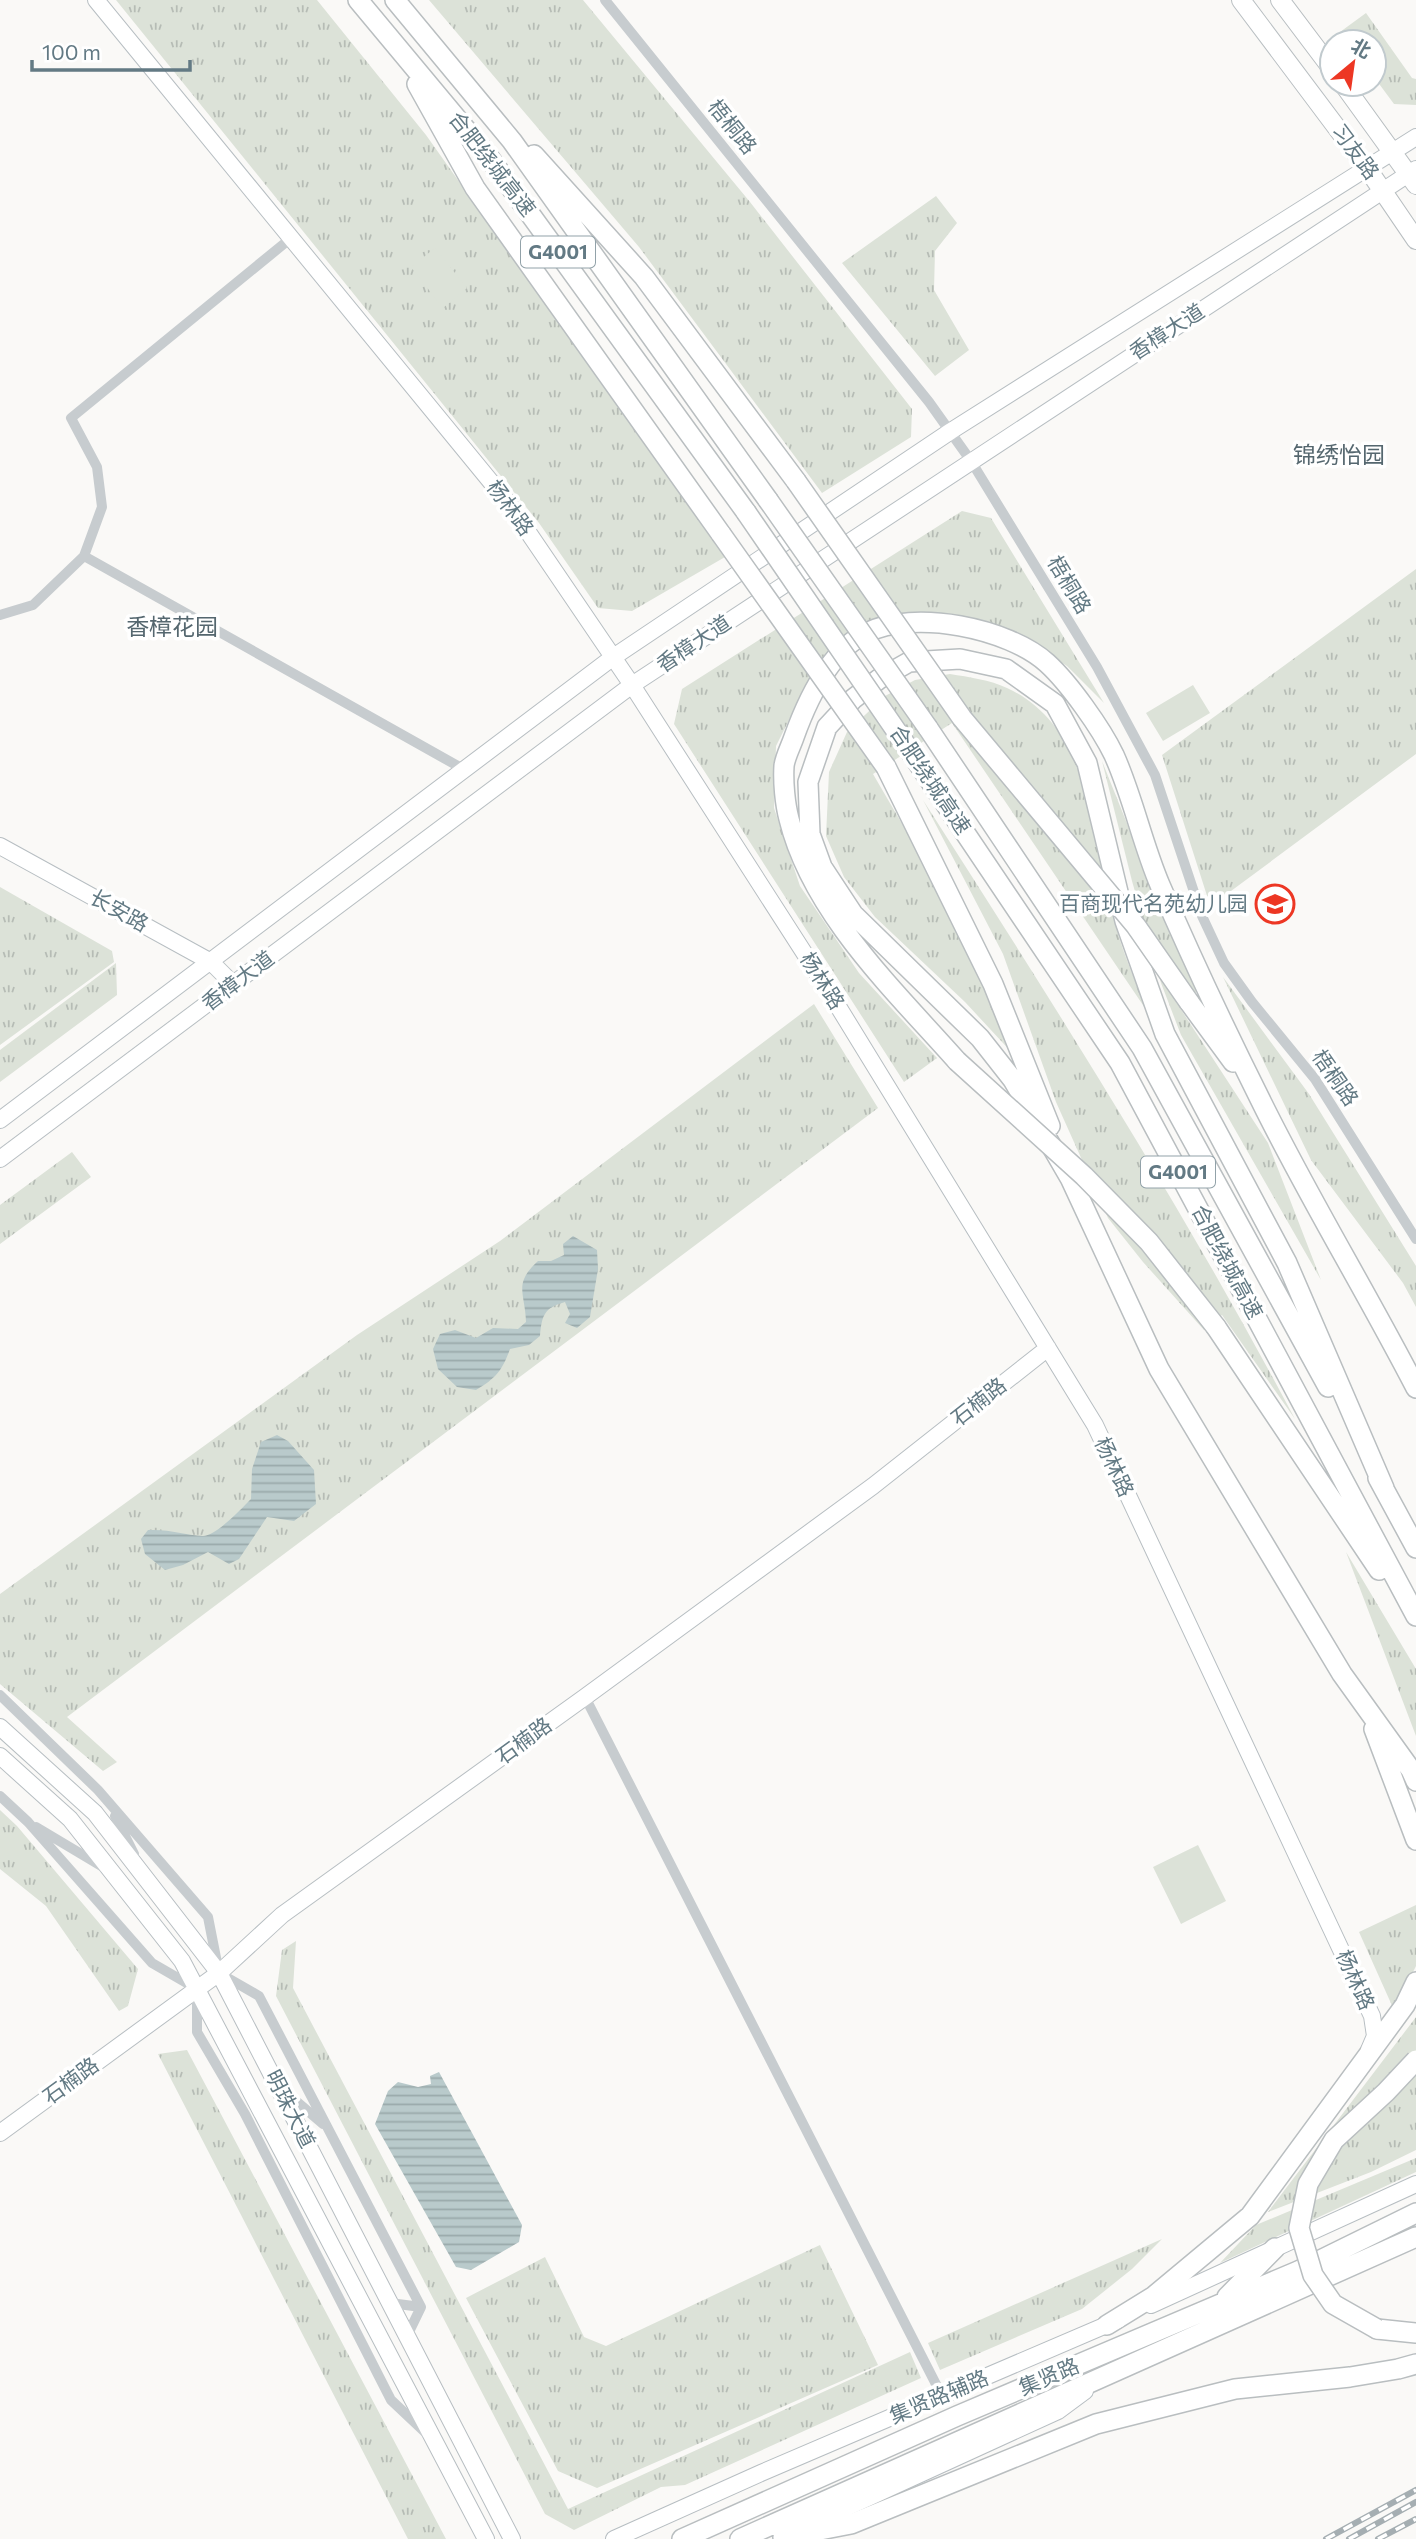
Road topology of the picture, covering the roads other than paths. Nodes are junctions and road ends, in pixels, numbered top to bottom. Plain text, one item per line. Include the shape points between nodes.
1 (96, 0) edge
2 (358, 0) edge
3 (395, 0) edge
4 (605, 0) edge
5 (1241, 0) edge
6 (1280, 0) edge
7 (418, 28) junction
8 (394, 43) junction
9 (1318, 50) edge
10 (1354, 98) edge
11 (1416, 137) edge
12 (1394, 151) junction
13 (1367, 168) junction
14 (1414, 176) edge
15 (1383, 190) junction
16 (291, 238) junction
17 (1416, 240) edge
18 (951, 432) junction
19 (971, 461) junction
20 (84, 555) junction
21 (0, 615) edge
22 (612, 658) junction
23 (632, 685) junction
24 (465, 770) junction
25 (0, 846) edge
26 (211, 961) junction
27 (233, 984) junction
28 (1260, 1100) junction
29 (0, 1120) edge
30 (0, 1159) edge
31 (1069, 1178) junction
32 (1416, 1239) edge
33 (1048, 1348) junction
34 (1416, 1388) edge
35 (1384, 1488) junction
36 (1416, 1548) edge
37 (1416, 1616) edge
38 (1416, 1625) edge
39 (0, 1695) edge
40 (585, 1697) junction
41 (1366, 1705) junction
42 (0, 1727) edge
43 (0, 1756) edge
44 (1414, 1775) edge
45 (0, 1796) edge
46 (108, 1802) junction
47 (28, 1822) junction
48 (1416, 1840) edge
49 (112, 1872) junction
50 (148, 1882) junction
51 (219, 1973) junction
52 (1416, 1982) edge
53 (197, 1989) junction
54 (1416, 2060) edge
55 (1364, 2062) junction
56 (276, 2084) junction
57 (254, 2097) junction
58 (328, 2128) junction
59 (0, 2133) edge
60 (268, 2160) junction
61 (1416, 2184) edge
62 (1416, 2213) edge
63 (1416, 2237) edge
64 (1275, 2248) junction
65 (390, 2303) junction
66 (1221, 2304) junction
67 (421, 2307) junction
68 (1107, 2325) junction
69 (1416, 2333) edge
70 (407, 2336) junction
71 (1407, 2366) edge
72 (1107, 2375) junction
73 (942, 2396) junction
74 (436, 2443) junction
75 (781, 2538) edge
76 (486, 2539) edge
77 (512, 2539) edge
78 (614, 2539) edge
79 (681, 2539) edge
80 (740, 2539) edge

1 - 16 main road, 杨林路
2 - 8 highway, 合肥绕城高速 / G4001
3 - 7 highway, 合肥绕城高速 / G4001
4 - 18 street, 梧桐路
5 - 13 main road, 习友路
6 - 9 main road
7 - 28 highway, bridge via 644,277 796,481 962,718 1136,926
7 - 35 highway, 合肥绕城高速 / G4001, bridge via 512,141 768,500 928,728 1142,1048
8 - 31 highway, bridge via 475,188 886,767 993,984
8 - 37 highway, 合肥绕城高速 / G4001, bridge via 488,156 746,512 1120,1063
10 - 12 main road, 习友路
11 - 12 main road, 香樟大道
12 - 13 main road, 香樟大道
12 - 14 main road, 习友路
13 - 15 main road, 习友路
13 - 18 main road, 香樟大道
14 - 15 main road, 香樟大道
15 - 17 main road, 习友路
15 - 19 main road, 香樟大道
16 - 20 street via 71,418 97,467 102,507
16 - 22 main road, 杨林路 via 509,503
18 - 19 street, 梧桐路
18 - 22 main road, 香樟大道
19 - 23 main road, 香樟大道
19 - 32 street, 梧桐路 via 1097,667 1156,775 1202,916 1224,963 1315,1079
20 - 21 street via 33,605
20 - 24 street
22 - 23 main road, 杨林路
22 - 24 main road, 香樟大道
23 - 27 main road, 香樟大道
23 - 33 main road, 杨林路 via 828,990
24 - 26 main road, 香樟大道
25 - 26 main road, 长安路
26 - 27 main road, 长安路
26 - 29 main road, 香樟大道
27 - 30 main road, 香樟大道
28 - 34 highway
28 - 38 highway, bridge via 1159,882 1113,754 1073,692 1046,663 1018,643 962,626 921,622 864,634 839,656 816,686 784,765 789,818 804,864 834,915 957,1062 1150,1242 1216,1327
31 - 35 highway via 1013,1080 980,1038 853,914 822,867 810,834 808,782 827,727 853,699 909,662 960,659 1006,669 1055,704 1087,763 1125,920 1165,1034 1287,1263
31 - 41 highway via 1159,1369 1342,1674
33 - 40 main road, 石楠路 via 873,1486
33 - 55 main road, 杨林路 via 1095,1425 1372,2016 1375,2036
35 - 36 highway, 合肥绕城高速 / G4001
39 - 46 street
40 - 51 main road, 石楠路 via 282,1915
40 - 73 street
41 - 44 highway
41 - 48 highway
42 - 50 main road, 明珠大道 via 95,1813
43 - 49 main road, 明珠大道 via 70,1819
45 - 47 street
46 - 50 street
46 - 51 street via 208,1917
47 - 49 street
47 - 53 street via 152,1963
49 - 53 main road, 明珠大道 via 182,1961
50 - 51 main road, 明珠大道
51 - 53 main road, 石楠路
51 - 56 main road, 明珠大道
51 - 58 street via 259,1996
52 - 55 highway
53 - 57 main road, 明珠大道
53 - 59 main road, 石楠路
53 - 60 street via 197,2032
54 - 69 highway, bridge via 1334,2140 1308,2184 1299,2228 1313,2274 1333,2304 1377,2329
55 - 68 highway via 1250,2216 1154,2296
56 - 58 street
56 - 65 main road, 明珠大道
57 - 60 street
57 - 74 main road, 明珠大道
58 - 67 street
60 - 74 street via 391,2400
61 - 64 main road, 集贤路辅路
62 - 66 highway, 集贤路
63 - 72 highway, 集贤路
64 - 66 highway
64 - 68 main road, 集贤路辅路
65 - 67 street
65 - 70 main road, 明珠大道
66 - 79 highway, 集贤路
67 - 70 street
68 - 73 main road, 集贤路辅路
70 - 77 main road, 明珠大道
71 - 75 highway via 1235,2389 1096,2424 850,2524
72 - 75 main road via 1058,2411
72 - 80 highway, 集贤路
73 - 78 main road, 集贤路辅路
74 - 76 main road, 明珠大道

